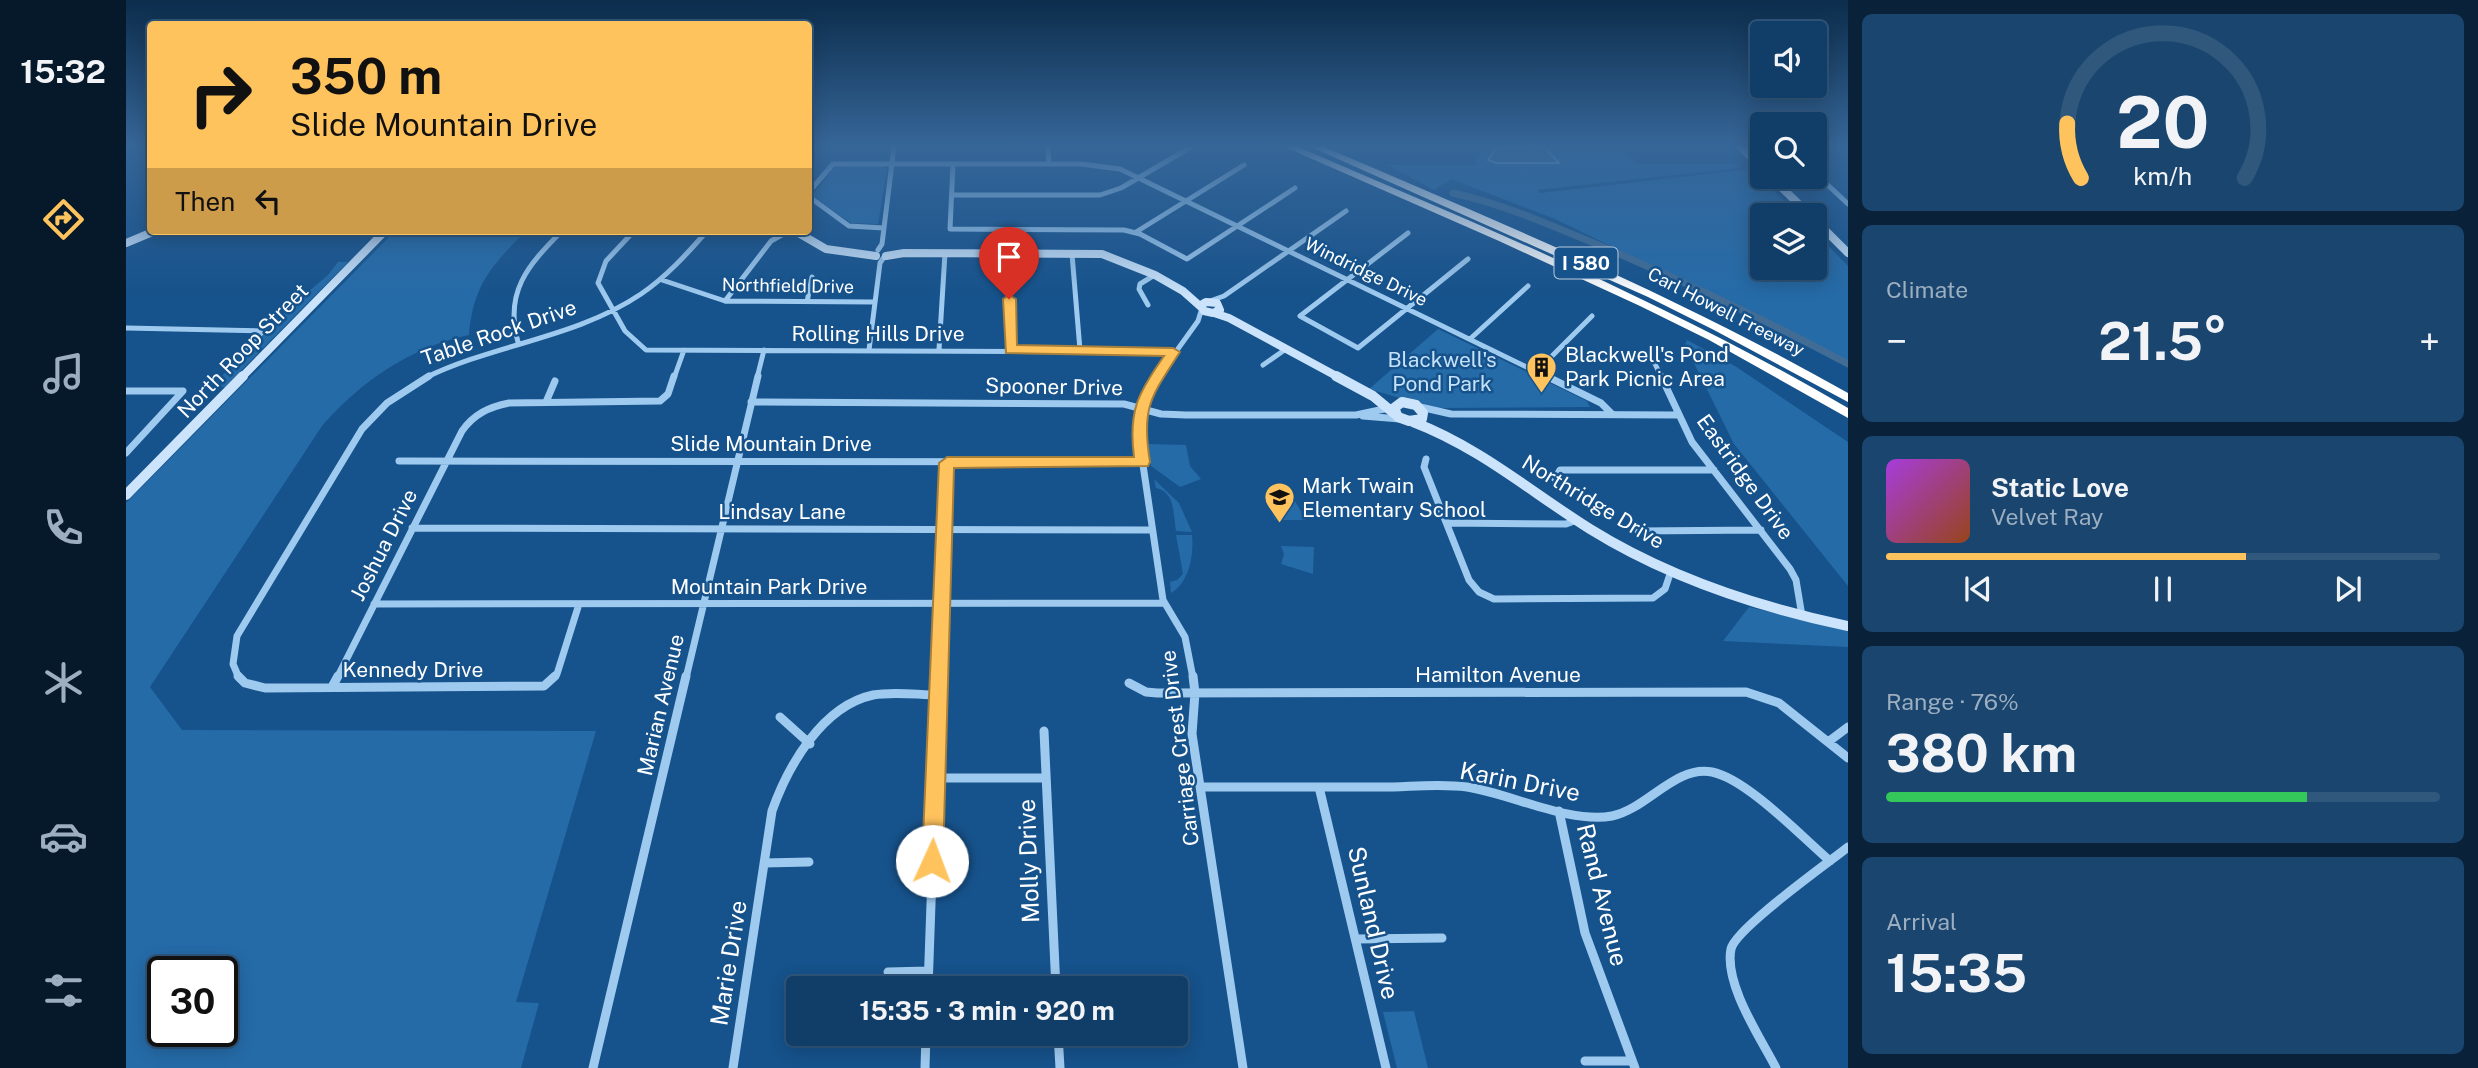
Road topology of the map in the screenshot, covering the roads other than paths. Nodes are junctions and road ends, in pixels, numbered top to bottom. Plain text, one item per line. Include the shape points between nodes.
1 (812, 197) edge
2 (888, 197) edge
3 (952, 197) edge
4 (1181, 197) edge
5 (1193, 197) edge
6 (1282, 197) edge
7 (1403, 197) edge
8 (1430, 197) edge
9 (1188, 200) junction
10 (1346, 212) dead end
11 (1239, 225) junction
12 (884, 228) junction
13 (1136, 232) junction
14 (1827, 232) edge
15 (1408, 233) dead end
16 (147, 234) edge
17 (381, 235) edge
18 (558, 235) edge
19 (630, 235) edge
20 (703, 235) edge
21 (782, 235) edge
22 (802, 235) edge
23 (126, 243) edge
24 (1289, 250) junction
25 (881, 253) junction
26 (945, 253) junction
27 (1008, 253) junction
28 (1848, 253) edge
29 (1072, 254) junction
30 (1468, 259) dead end
31 (1153, 275) junction
32 (812, 277) dead end
33 (1349, 279) junction
34 (662, 280) junction
35 (1528, 286) dead end
36 (1224, 296) junction
37 (725, 301) junction
38 (807, 302) junction
39 (875, 302) junction
40 (1205, 304) junction
41 (1148, 305) dead end
42 (1407, 308) junction
43 (1217, 310) junction
44 (612, 311) junction
45 (1592, 316) dead end
46 (1198, 321) junction
47 (126, 328) edge
48 (1470, 339) junction
49 (518, 342) junction
50 (1286, 349) junction
51 (246, 350) dead end
52 (684, 350) junction
53 (764, 350) junction
54 (869, 350) junction
55 (939, 350) junction
56 (1010, 350) junction
57 (1080, 350) junction
58 (1173, 352) junction
59 (1653, 360) dead end
60 (1263, 365) dead end
61 (1538, 372) junction
62 (555, 382) dead end
63 (126, 391) edge
64 (1368, 394) junction
65 (1848, 397) edge
66 (546, 402) junction
67 (751, 402) junction
68 (1140, 409) junction
69 (1397, 410) junction
70 (1451, 414) junction
71 (1612, 414) junction
72 (1848, 414) edge
73 (1356, 415) junction
74 (1420, 415) junction
75 (1678, 415) junction
76 (126, 453) edge
77 (1426, 458) dead end
78 (399, 461) dead end
79 (446, 461) junction
80 (736, 461) junction
81 (1142, 462) junction
82 (947, 463) junction
83 (1714, 470) junction
84 (1555, 479) dead end
85 (126, 495) edge
86 (1577, 520) junction
87 (1447, 523) junction
88 (412, 528) junction
89 (721, 529) junction
90 (944, 530) junction
91 (1152, 530) junction
92 (1760, 530) junction
93 (1638, 531) dead end
94 (1671, 570) junction
95 (1164, 603) junction
96 (374, 604) junction
97 (579, 604) junction
98 (703, 605) junction
99 (943, 605) junction
100 (1802, 616) junction
101 (1848, 626) edge
102 (237, 636) joint
103 (1129, 683) dead end
104 (332, 687) junction
105 (1195, 693) junction
106 (939, 695) junction
107 (780, 717) dead end
108 (1848, 727) edge
109 (1044, 731) dead end
110 (1828, 742) junction
111 (810, 744) junction
112 (1848, 758) edge
113 (936, 778) junction
114 (1046, 778) junction
115 (1201, 787) junction
116 (1319, 787) junction
117 (1559, 811) junction
118 (1848, 848) edge
119 (1830, 861) junction
120 (809, 862) dead end
121 (764, 863) junction
122 (1442, 938) dead end
123 (1356, 939) junction
124 (928, 971) junction
125 (888, 972) dead end
126 (928, 976) edge
127 (1055, 976) edge
128 (926, 1046) edge
129 (1059, 1046) edge
130 (1585, 1060) dead end
131 (1633, 1065) edge
132 (593, 1068) edge
133 (733, 1068) edge
134 (925, 1068) edge
135 (1060, 1068) edge
136 (1243, 1068) edge
137 (1386, 1068) edge
138 (1776, 1068) edge

1 - 12 street via 849,226
2 - 12 street
3 - 13 street via 950,229
4 - 9 street, Windridge Drive
5 - 9 street
6 - 11 street
7 - 72 highway, Carl Howell Freeway / I 580 via 1655,307
8 - 65 highway, Carl Howell Freeway / I 580 via 1644,289
9 - 11 street, Windridge Drive
9 - 13 street
10 - 24 street
11 - 13 street via 1187,259
11 - 24 street, Windridge Drive
12 - 25 street
14 - 28 street
15 - 33 street
16 - 23 street
17 - 85 street, North Roop Street
18 - 49 street via 531,262 515,291 512,323
19 - 44 street via 598,278
20 - 34 street, Table Rock Drive
21 - 37 street via 771,241
22 - 25 street via 821,247
24 - 33 street, Windridge Drive
24 - 36 street
25 - 26 street
25 - 39 street
26 - 27 street
26 - 55 street
27 - 29 street
27 - 56 street
29 - 31 street via 1114,257
29 - 57 street
30 - 42 street
31 - 40 street
31 - 41 street via 1139,289
32 - 38 street
33 - 42 street, Windridge Drive
33 - 42 street via 1300,316 1359,348
34 - 37 street, Northfield Drive
34 - 44 street, Table Rock Drive
35 - 48 street
36 - 40 street
36 - 43 street
37 - 38 street, Northfield Drive
38 - 39 street, Northfield Drive
39 - 54 street
40 - 43 street, Northridge Drive
40 - 46 street, Carriage Crest Drive
42 - 48 street, Windridge Drive
43 - 46 street, Carriage Crest Drive
43 - 50 street, Northridge Drive
44 - 49 street, Table Rock Drive
44 - 52 street, Rolling Hills Drive via 637,346
45 - 61 street
46 - 58 street, Carriage Crest Drive
47 - 51 street via 263,331
48 - 61 street, Windridge Drive
49 - 102 street, Table Rock Drive via 423,378 371,418
50 - 60 street
50 - 64 street, Northridge Drive
52 - 53 street, Rolling Hills Drive
52 - 66 street via 668,394 660,401
53 - 54 street, Rolling Hills Drive
53 - 67 street, Marian Avenue
54 - 55 street, Rolling Hills Drive
55 - 56 street, Rolling Hills Drive
56 - 57 street, Rolling Hills Drive
57 - 58 street, Rolling Hills Drive
58 - 68 street, Carriage Crest Drive
59 - 75 street, Eastridge Drive
61 - 71 street, Windridge Drive via 1601,403
62 - 66 street
63 - 76 street via 183,391
64 - 69 street, Northridge Drive
64 - 69 street, Northridge Drive
66 - 79 street, Joshua Drive via 503,404 485,410 469,421
67 - 68 street, Spooner Drive via 1124,404
67 - 80 street, Marian Avenue
68 - 73 street, Spooner Drive via 1186,415
68 - 81 street, Carriage Crest Drive
69 - 73 street, Spooner Drive
69 - 73 street, Spooner Drive
69 - 74 street, Northridge Drive
69 - 74 street, Northridge Drive
70 - 71 street
70 - 74 street
70 - 74 street
71 - 75 street
74 - 86 street, Northridge Drive
75 - 83 street, Eastridge Drive
77 - 87 street via 1424,467
78 - 79 street, Slide Mountain Drive
79 - 80 street, Slide Mountain Drive
79 - 88 street, Joshua Drive
80 - 82 street, Slide Mountain Drive
80 - 89 street, Marian Avenue
81 - 82 street, Slide Mountain Drive
81 - 91 street, Carriage Crest Drive
82 - 90 street
83 - 84 street via 1560,470
83 - 92 street, Eastridge Drive
86 - 87 street via 1566,524
86 - 94 street, Northridge Drive
87 - 94 street via 1473,586 1494,599 1653,598 1665,589
88 - 89 street, Lindsay Lane
88 - 96 street, Joshua Drive
89 - 90 street, Lindsay Lane
89 - 98 street, Marian Avenue
90 - 91 street, Lindsay Lane
90 - 99 street
91 - 95 street, Carriage Crest Drive
92 - 93 street
92 - 100 street, Eastridge Drive via 1796,580
94 - 100 street, Northridge Drive
95 - 99 street, Mountain Park Drive
95 - 105 street, Carriage Crest Drive via 1185,637
96 - 97 street, Mountain Park Drive
96 - 104 street, Joshua Drive
97 - 98 street, Mountain Park Drive
97 - 104 street, Kennedy Drive via 557,674 544,686
98 - 99 street, Mountain Park Drive
98 - 132 street, Marian Avenue
99 - 106 street
100 - 101 street, Northridge Drive
102 - 104 street, Kennedy Drive via 232,664 246,683 265,688
103 - 105 street, Hamilton Avenue via 1146,692
105 - 110 street, Hamilton Avenue via 1746,692 1779,703
105 - 115 street, Carriage Crest Drive via 1192,734
106 - 111 street, Marie Drive via 872,695 843,707
106 - 113 street
107 - 111 street
108 - 110 street
109 - 114 street, Molly Drive
110 - 112 street, Hamilton Avenue
111 - 121 street, Marie Drive via 776,796
113 - 114 street
113 - 124 street
114 - 127 street, Molly Drive
115 - 116 street, Karin Drive
115 - 136 street, Carriage Crest Drive
116 - 117 street, Karin Drive via 1467,787
116 - 123 street, Sunland Drive
117 - 119 street, Karin Drive via 1612,816 1628,812 1683,776 1716,773 1745,788
117 - 131 street, Rand Avenue via 1585,933
118 - 119 street
119 - 138 street via 1748,926 1731,948 1736,982
120 - 121 street
121 - 133 street, Marie Drive
122 - 123 street
123 - 137 street, Sunland Drive
124 - 125 street
124 - 126 street
128 - 134 street
129 - 135 street
130 - 131 street

